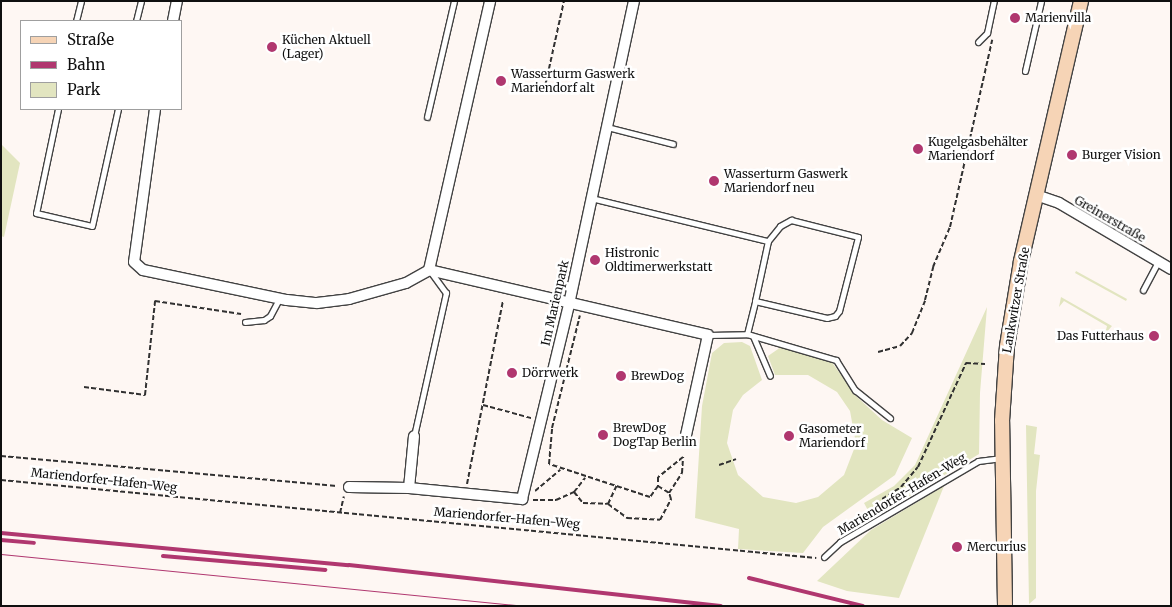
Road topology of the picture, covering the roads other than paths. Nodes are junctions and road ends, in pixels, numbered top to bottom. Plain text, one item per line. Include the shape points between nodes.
1 (81, 1) edge
2 (141, 1) edge
3 (177, 1) edge
4 (454, 1) edge
5 (490, 1) edge
6 (634, 1) edge
7 (994, 1) edge
8 (1041, 1) edge
9 (1081, 1) edge
10 (76, 20) edge
11 (136, 20) edge
12 (173, 20) edge
13 (978, 42) dead end
14 (1025, 71) dead end
15 (58, 110) edge
16 (118, 110) edge
17 (155, 110) edge
18 (427, 117) dead end
19 (606, 127) junction
20 (673, 144) dead end
21 (1036, 195) junction
22 (591, 198) junction
23 (768, 240) junction
24 (1158, 262) junction
25 (1171, 269) edge
26 (429, 270) junction
27 (1143, 290) dead end
28 (279, 299) junction
29 (755, 301) junction
30 (576, 305) junction
31 (245, 322) dead end
32 (747, 334) junction
33 (708, 335) junction
34 (753, 336) junction
35 (770, 376) dead end
36 (890, 418) dead end
37 (414, 436) joint
38 (685, 440) dead end
39 (1002, 458) junction
40 (349, 487) road end
41 (409, 488) junction
42 (824, 557) road end
43 (1005, 606) edge

1 - 10 lane
2 - 11 lane
3 - 12 street
4 - 18 lane
5 - 26 street
6 - 19 street, Im Marienpark
7 - 13 lane via 986,33
8 - 14 lane
9 - 21 main road, Lankwitzer Straße
15 - 16 lane via 36,214 92,226
17 - 28 street via 134,262 143,270 172,278
19 - 20 lane
19 - 22 street, Im Marienpark
21 - 24 street, Greinerstraße via 1059,203
21 - 39 main road, Lankwitzer Straße via 1007,346
22 - 23 lane
22 - 30 street, Im Marienpark via 572,286
23 - 29 lane
23 - 29 lane via 780,226 791,220 858,237 835,316 827,318
24 - 25 street, Greinerstraße
24 - 27 lane
26 - 28 street via 406,283 349,299 317,303
26 - 30 street
26 - 37 lane via 446,293
28 - 31 lane via 270,316
29 - 32 lane
30 - 33 street
30 - 41 street, Im Marienpark via 541,421 522,499
32 - 33 lane
32 - 34 lane
33 - 38 street
34 - 35 lane
34 - 36 lane via 836,360 856,390
37 - 41 street
39 - 42 lane, Mariendorfer-Hafen-Weg via 983,460 840,542
39 - 43 main road, Lankwitzer Straße
40 - 41 street

